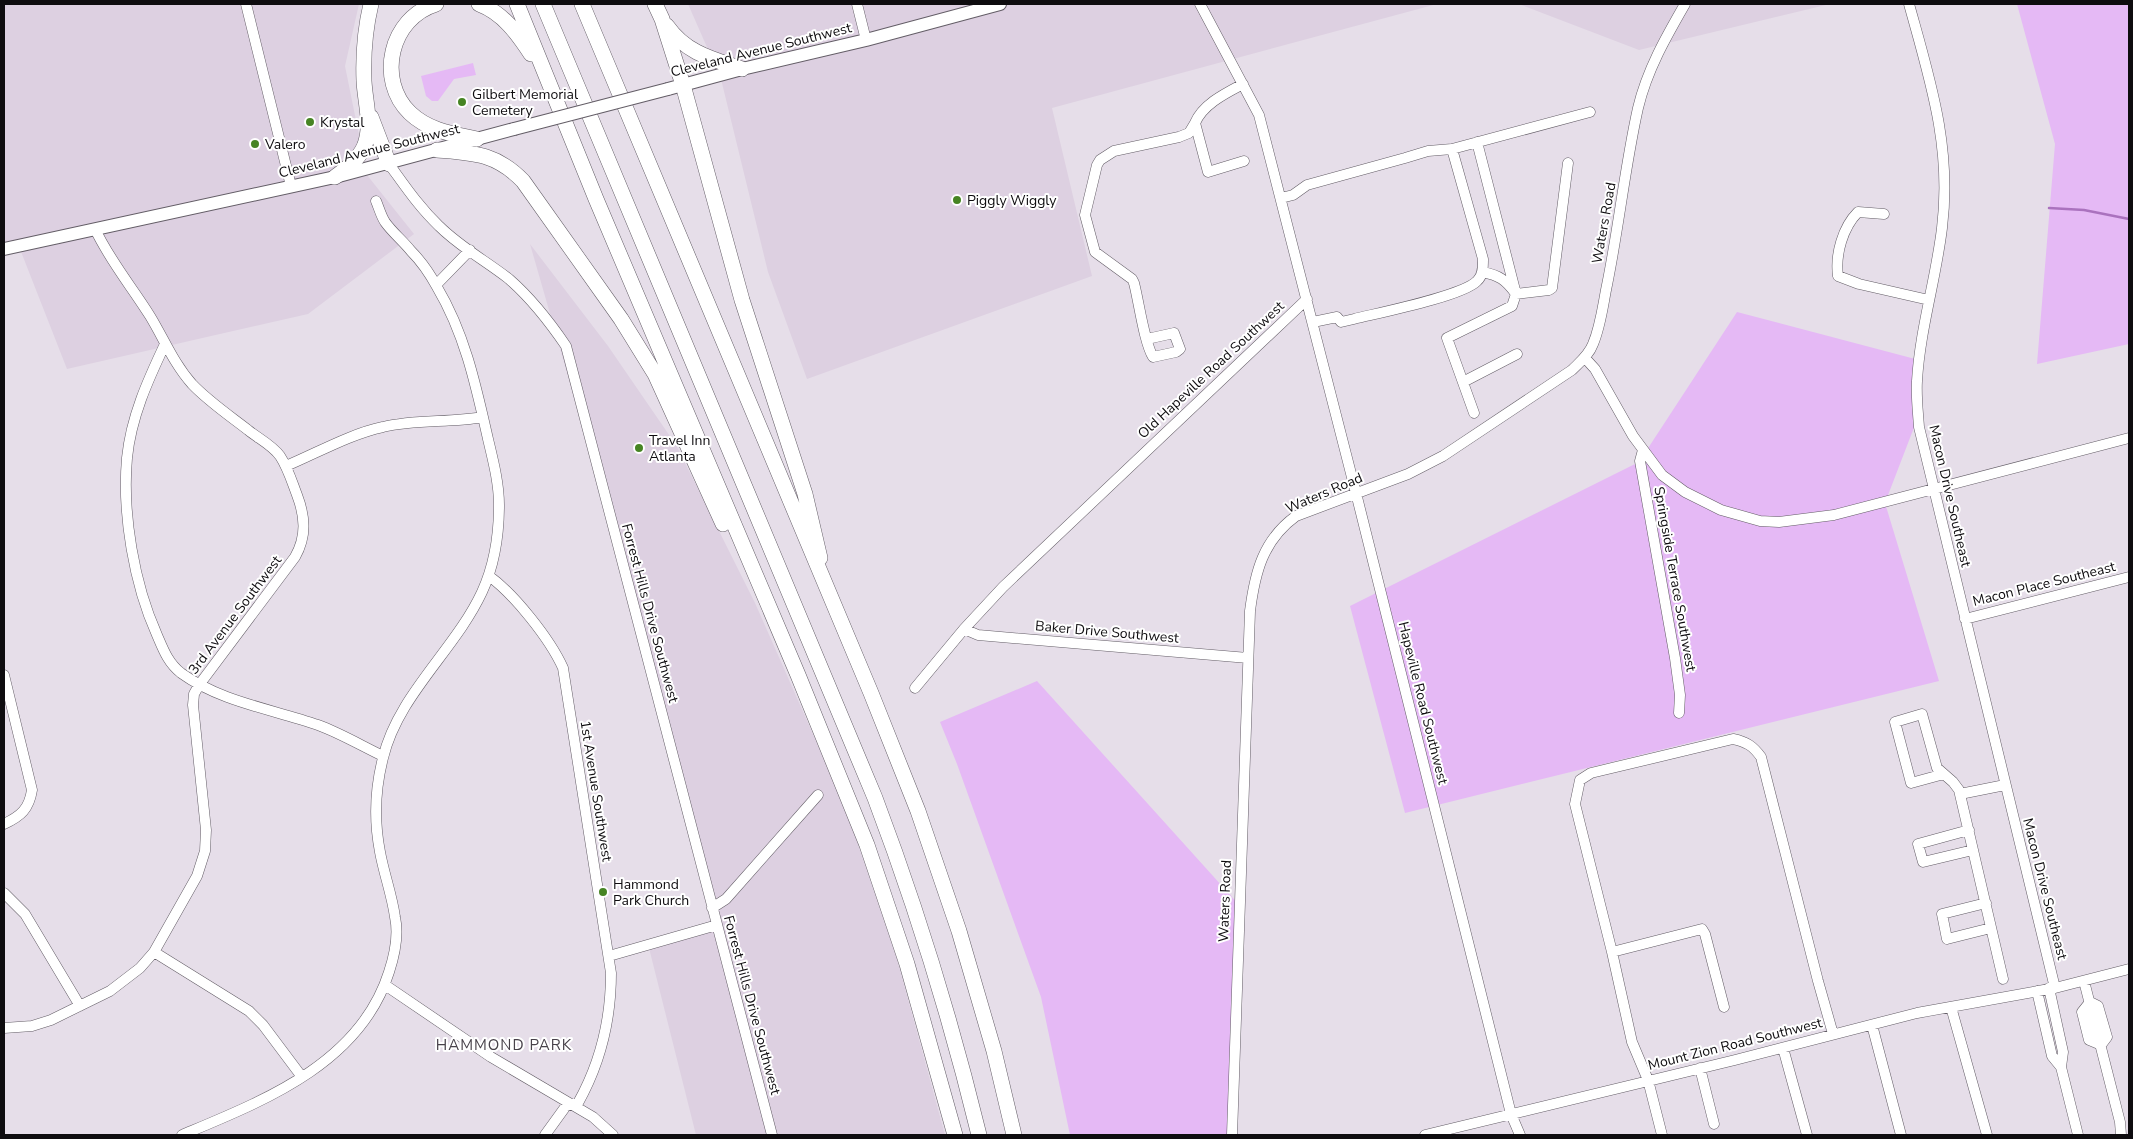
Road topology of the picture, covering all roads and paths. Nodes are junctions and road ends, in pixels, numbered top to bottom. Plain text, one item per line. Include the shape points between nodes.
1 (246, 4) edge
2 (371, 4) edge
3 (436, 4) edge
4 (479, 4) edge
5 (517, 4) edge
6 (543, 4) edge
7 (582, 4) edge
8 (655, 4) edge
9 (857, 4) edge
10 (1000, 4) edge
11 (1200, 4) edge
12 (1685, 4) edge
13 (1909, 4) edge
14 (662, 19) junction
15 (866, 40) junction
16 (742, 68) junction
17 (546, 76) junction
18 (1242, 84) junction
19 (676, 87) junction
20 (367, 106) junction
21 (1590, 112) dead end
22 (1196, 123) junction
23 (477, 140) junction
24 (1478, 142) junction
25 (1452, 149) junction
26 (437, 150) junction
27 (1244, 161) dead end
28 (1568, 163) dead end
29 (389, 164) junction
30 (335, 177) junction
31 (291, 186) junction
32 (1281, 198) junction
33 (376, 201) dead end
34 (1884, 214) dead end
35 (95, 230) junction
36 (4, 248) edge
37 (470, 250) junction
38 (1482, 272) junction
39 (436, 285) junction
40 (1516, 294) junction
41 (1307, 299) junction
42 (1929, 300) junction
43 (1313, 322) junction
44 (1147, 339) dead end
45 (166, 344) junction
46 (1517, 354) dead end
47 (1585, 358) junction
48 (1463, 382) junction
49 (1474, 413) dead end
50 (483, 417) junction
51 (2129, 438) edge
52 (1643, 450) junction
53 (286, 466) junction
54 (1933, 488) junction
55 (1356, 492) junction
56 (489, 576) junction
57 (822, 577) junction
58 (2129, 577) edge
59 (1965, 619) junction
60 (964, 629) junction
61 (1248, 658) junction
62 (4, 675) edge
63 (798, 675) junction
64 (199, 685) junction
65 (915, 688) dead end
66 (1679, 713) dead end
67 (383, 756) junction
68 (1944, 774) junction
69 (2005, 785) junction
70 (1960, 794) junction
71 (818, 795) dead end
72 (4, 824) edge
73 (1969, 830) junction
74 (1973, 850) junction
75 (4, 894) edge
76 (1986, 903) junction
77 (712, 908) junction
78 (717, 925) junction
79 (1991, 928) junction
80 (154, 952) junction
81 (1612, 952) junction
82 (609, 956) junction
83 (2129, 969) edge
84 (2003, 979) dead end
85 (2084, 981) junction
86 (385, 984) junction
87 (2052, 988) junction
88 (2037, 991) junction
89 (2090, 1002) junction
90 (80, 1006) junction
91 (1724, 1007) dead end
92 (1951, 1007) junction
93 (1872, 1025) junction
94 (2095, 1025) junction
95 (4, 1028) edge
96 (1833, 1034) junction
97 (2101, 1045) junction
98 (1783, 1048) junction
99 (2061, 1067) junction
100 (1700, 1068) junction
101 (302, 1077) junction
102 (1648, 1080) junction
103 (572, 1104) junction
104 (1512, 1114) junction
105 (1714, 1124) dead end
106 (182, 1135) edge
107 (545, 1135) edge
108 (613, 1135) edge
109 (772, 1135) edge
110 (955, 1135) edge
111 (979, 1135) edge
112 (1014, 1135) edge
113 (1232, 1135) edge
114 (1425, 1135) edge
115 (1520, 1135) edge
116 (1662, 1135) edge
117 (1807, 1135) edge
118 (1901, 1135) edge
119 (1987, 1135) edge
120 (2078, 1135) edge
121 (2121, 1135) edge

1 - 31 street
2 - 20 highway via 364,58
3 - 23 highway via 420,12 402,30 392,55 392,83 404,106 422,122 446,133
4 - 17 highway via 508,23
5 - 17 highway
6 - 111 highway via 878,807 920,922 958,1048
7 - 57 highway
8 - 14 highway
9 - 15 street
10 - 15 main road, Cleveland Avenue Southwest
11 - 18 street
12 - 47 street, Waters Road via 1645,81 1597,332
13 - 42 street, Macon Drive Southeast via 1934,91 1943,147 1942,228
14 - 16 highway via 673,35 693,52
14 - 19 highway
15 - 16 main road, Cleveland Avenue Southwest
16 - 19 main road, Cleveland Avenue Southwest
17 - 63 highway
18 - 22 street via 1216,99 1200,114
18 - 32 street via 1259,115
19 - 23 main road, Cleveland Avenue Southwest, bridge
19 - 57 highway via 806,494
20 - 29 highway
20 - 30 highway via 368,129 364,146 354,161
21 - 24 street
22 - 27 street via 1208,172
22 - 44 street via 1189,133 1179,137 1107,154 1097,165 1084,215 1095,252 1134,283
23 - 26 main road, Cleveland Avenue Southwest
24 - 25 street
24 - 40 street
25 - 32 street via 1428,152 1308,185 1293,195
25 - 38 street via 1483,259
26 - 29 main road, Cleveland Avenue Southwest
26 - 63 highway via 480,154 512,169 620,319 655,374 760,607
28 - 40 street via 1552,288
29 - 30 main road, Cleveland Avenue Southwest
29 - 37 street, Forrest Hills Drive Southwest via 439,227
30 - 31 main road, Cleveland Avenue Southwest
31 - 35 main road, Cleveland Avenue Southwest
32 - 41 street
33 - 39 street via 385,222
34 - 42 street via 1858,212 1848,222 1836,262 1838,276
35 - 36 main road, Cleveland Avenue Southwest
35 - 45 street, 3rd Avenue Southwest
37 - 39 street
37 - 77 street, Forrest Hills Drive Southwest via 526,294 566,346
38 - 40 street via 1506,281
38 - 43 street via 1478,281 1461,291 1341,322 1337,317
39 - 50 street via 466,347
40 - 48 street via 1512,306 1447,338
41 - 43 street, Hapeville Road Southwest
41 - 60 street, Old Hapeville Road Southwest via 1044,547
42 - 54 street, Macon Drive Southeast via 1916,384 1919,427
43 - 55 street, Hapeville Road Southwest
45 - 53 street, 3rd Avenue Southwest via 178,367 193,385 271,446
45 - 64 street via 137,409 127,457 126,505 138,583 146,610 167,659 179,672
46 - 48 street
47 - 52 street via 1595,369
47 - 55 street, Waters Road via 1443,456 1408,474
48 - 49 street
50 - 53 street via 382,427
50 - 56 street via 499,505 496,548
51 - 54 street
52 - 54 street via 1662,474 1685,492 1721,510 1760,521 1779,522 1834,515
52 - 66 street, Springside Terrace Southwest via 1640,461 1676,658
53 - 64 street, 3rd Avenue Southwest via 302,507 305,528 301,546
54 - 59 street, Macon Drive Southeast
55 - 61 street, Waters Road via 1296,516 1271,538 1253,589
55 - 104 street, Hapeville Road Southwest
56 - 67 street via 463,627 398,720
56 - 82 street, 1st Avenue Southwest via 502,585 548,642 563,668
57 - 112 highway via 918,812 962,940
58 - 59 street, Macon Place Southeast
59 - 69 street, Macon Drive Southeast
60 - 61 street, Baker Drive Southwest via 978,635
60 - 65 street, Old Hapeville Road Southwest
61 - 113 street, Waters Road
62 - 72 street via 32,790 24,813
63 - 110 highway via 884,893
64 - 67 street via 220,695 320,726
64 - 80 street, 3rd Avenue Southwest via 192,705 206,830 205,852 197,876
67 - 86 street via 376,792 376,828 397,934 395,954
68 - 68 street via 1911,783 1895,722 1922,714 1937,768
68 - 70 street
69 - 70 street
69 - 87 street, Macon Drive Southeast
70 - 73 street
71 - 77 street via 726,899
73 - 74 street
73 - 74 street via 1918,844 1923,862
74 - 76 street
75 - 90 street via 25,914
76 - 79 street
76 - 79 street via 1942,914 1947,939
77 - 78 street, Forrest Hills Drive Southwest
78 - 82 street
78 - 109 street, Forrest Hills Drive Southwest
79 - 84 street
80 - 90 street, 3rd Avenue Southwest via 124,982
80 - 101 street via 250,1011
81 - 91 street via 1702,929
81 - 96 street via 1575,804 1580,780 1591,773 1724,741 1745,742 1753,746 1761,757
81 - 102 street via 1632,1042
82 - 103 street, 1st Avenue Southwest via 611,996 604,1038 587,1086 578,1103
83 - 85 street, Mount Zion Road Southwest
85 - 87 street, Mount Zion Road Southwest
85 - 89 street
86 - 101 street via 368,1016 346,1043
86 - 103 street via 491,1057
87 - 88 street, Mount Zion Road Southwest
87 - 99 street, Macon Drive Southeast via 2063,1052
88 - 92 street, Mount Zion Road Southwest
88 - 99 street via 2052,1056
89 - 94 street via 2098,1006
89 - 94 street via 2082,1012
90 - 95 street, 3rd Avenue Southwest via 32,1026
92 - 93 street, Mount Zion Road Southwest
92 - 119 street
93 - 96 street, Mount Zion Road Southwest
93 - 118 street
94 - 97 street via 2107,1037
94 - 97 street via 2089,1040
96 - 98 street, Mount Zion Road Southwest
97 - 121 street
98 - 100 street, Mount Zion Road Southwest
98 - 117 street
99 - 120 street
100 - 102 street, Mount Zion Road Southwest
100 - 105 street
101 - 106 street via 261,1102
102 - 104 street, Mount Zion Road Southwest
102 - 116 street
103 - 107 street, 1st Avenue Southwest via 566,1106
103 - 108 street via 594,1117
104 - 114 street, Mount Zion Road Southwest
104 - 115 street, Hapeville Road Southwest

